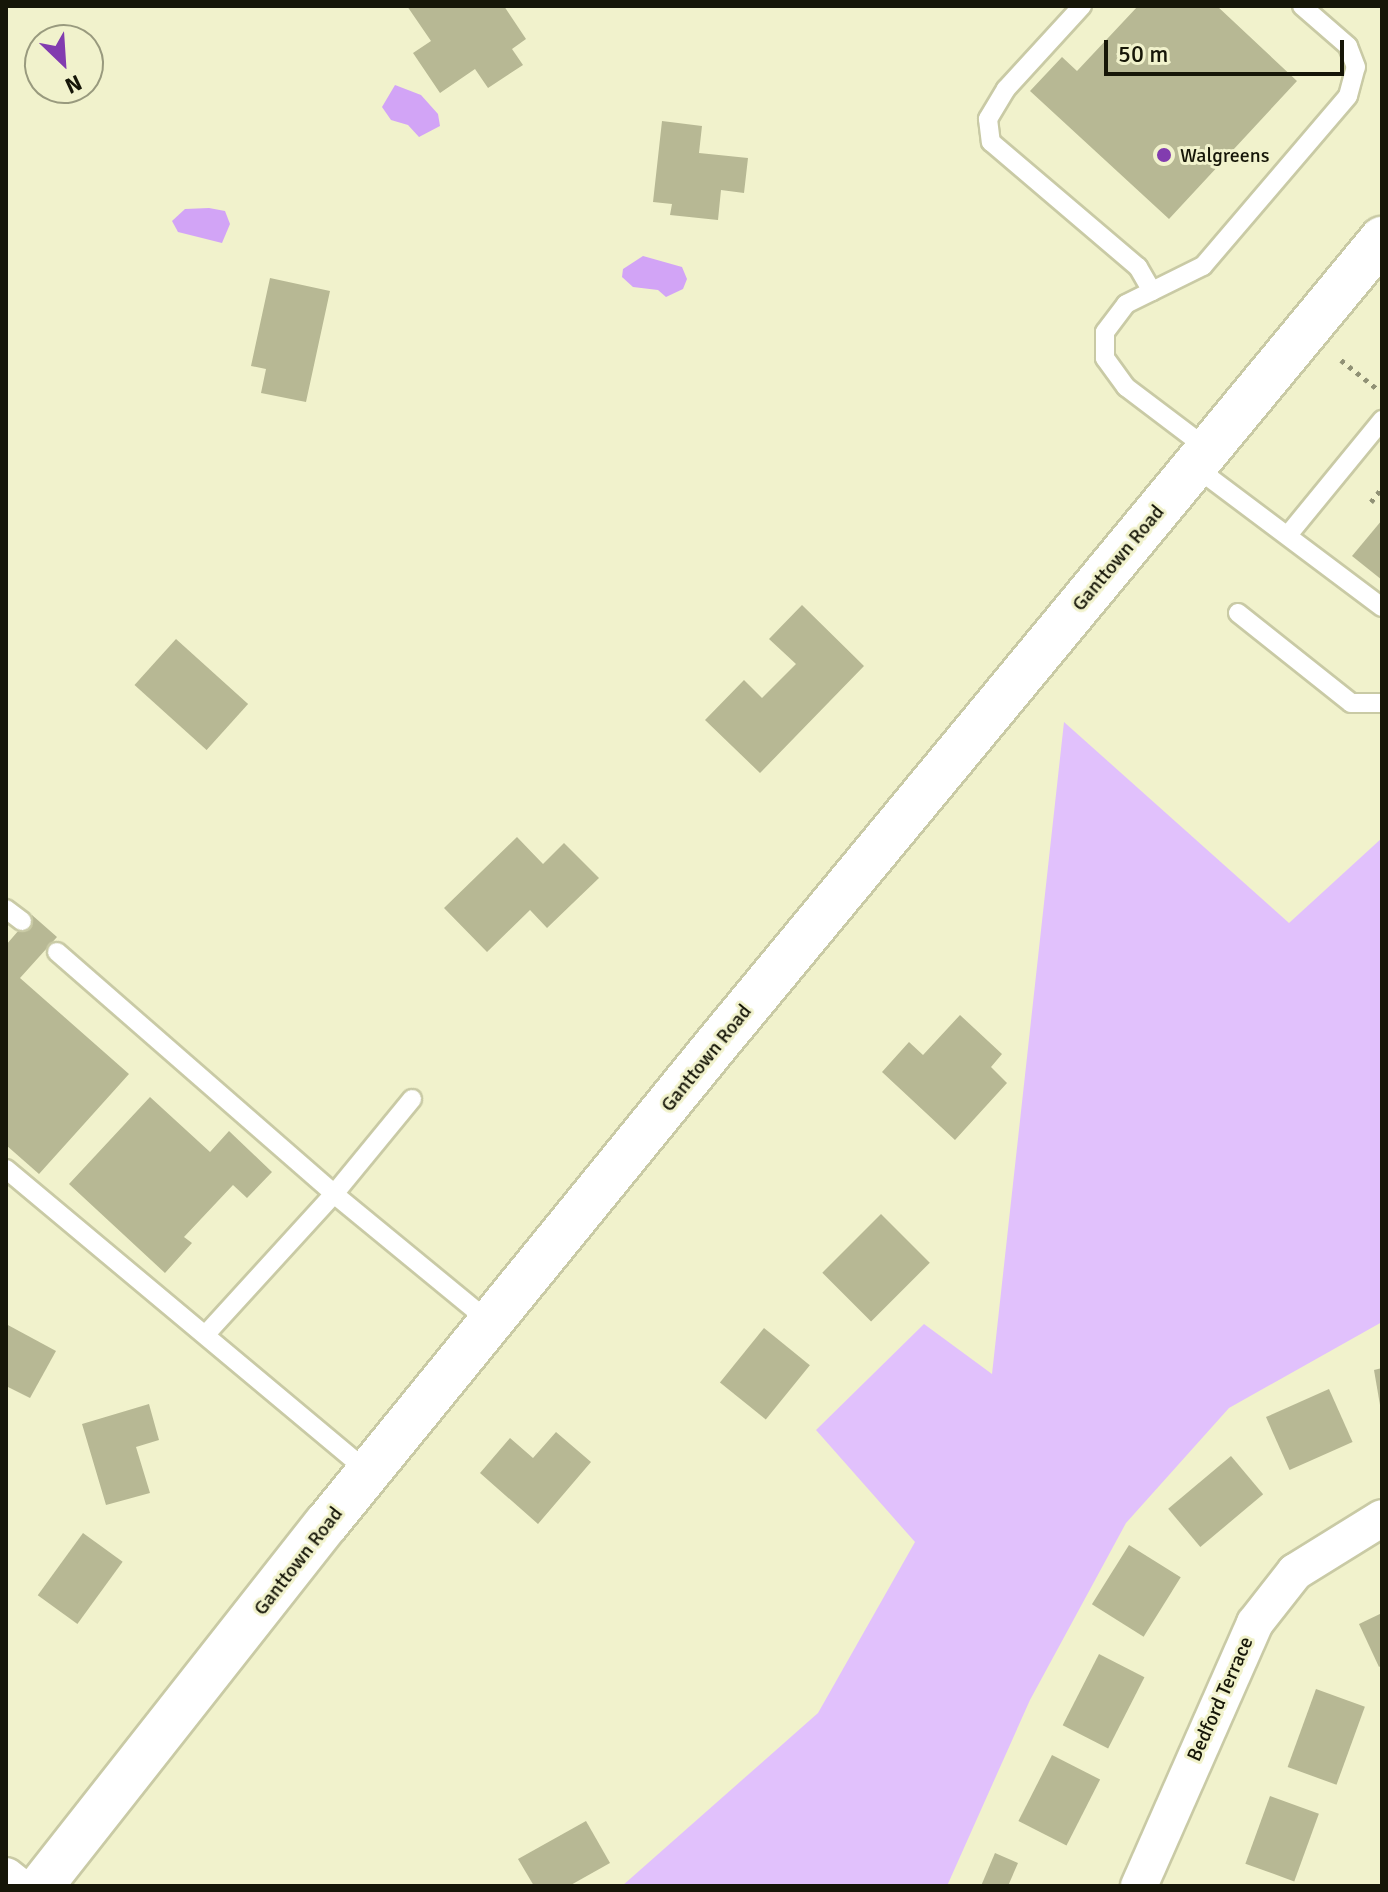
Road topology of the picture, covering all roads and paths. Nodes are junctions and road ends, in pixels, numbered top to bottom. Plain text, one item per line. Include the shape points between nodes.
1 (1082, 6) edge
2 (1302, 6) edge
3 (1379, 247) edge
4 (1152, 291) junction
5 (1341, 360) dead end
6 (1376, 388) dead end
7 (1382, 420) edge
8 (1201, 458) junction
9 (1382, 488) edge
10 (1371, 502) dead end
11 (1288, 535) junction
12 (1382, 607) edge
13 (1238, 613) dead end
14 (1382, 703) edge
15 (6, 909) edge
16 (22, 921) dead end
17 (57, 952) dead end
18 (412, 1099) dead end
19 (6, 1169) edge
20 (334, 1194) junction
21 (492, 1324) junction
22 (207, 1333) junction
23 (369, 1472) junction
24 (1382, 1518) edge
25 (6, 1876) edge
26 (19, 1886) edge
27 (41, 1886) edge
28 (1139, 1886) edge

1 - 4 lane via 1006,89 988,119 991,142 1115,245 1138,267
2 - 4 lane via 1348,46 1356,67 1348,96 1203,266
3 - 8 street, Ganttown Road
4 - 8 lane via 1126,304 1105,332 1105,358 1126,387
5 - 6 path
7 - 11 lane
8 - 11 lane
8 - 21 street, Ganttown Road
9 - 10 path
11 - 12 lane
13 - 14 lane via 1351,703
15 - 16 lane
17 - 20 lane
18 - 20 lane
19 - 22 lane
20 - 21 lane
20 - 22 lane
21 - 23 street, Ganttown Road
22 - 23 lane
23 - 27 street, Ganttown Road
24 - 28 street, Bedford Terrace via 1295,1572 1255,1623
25 - 26 street

